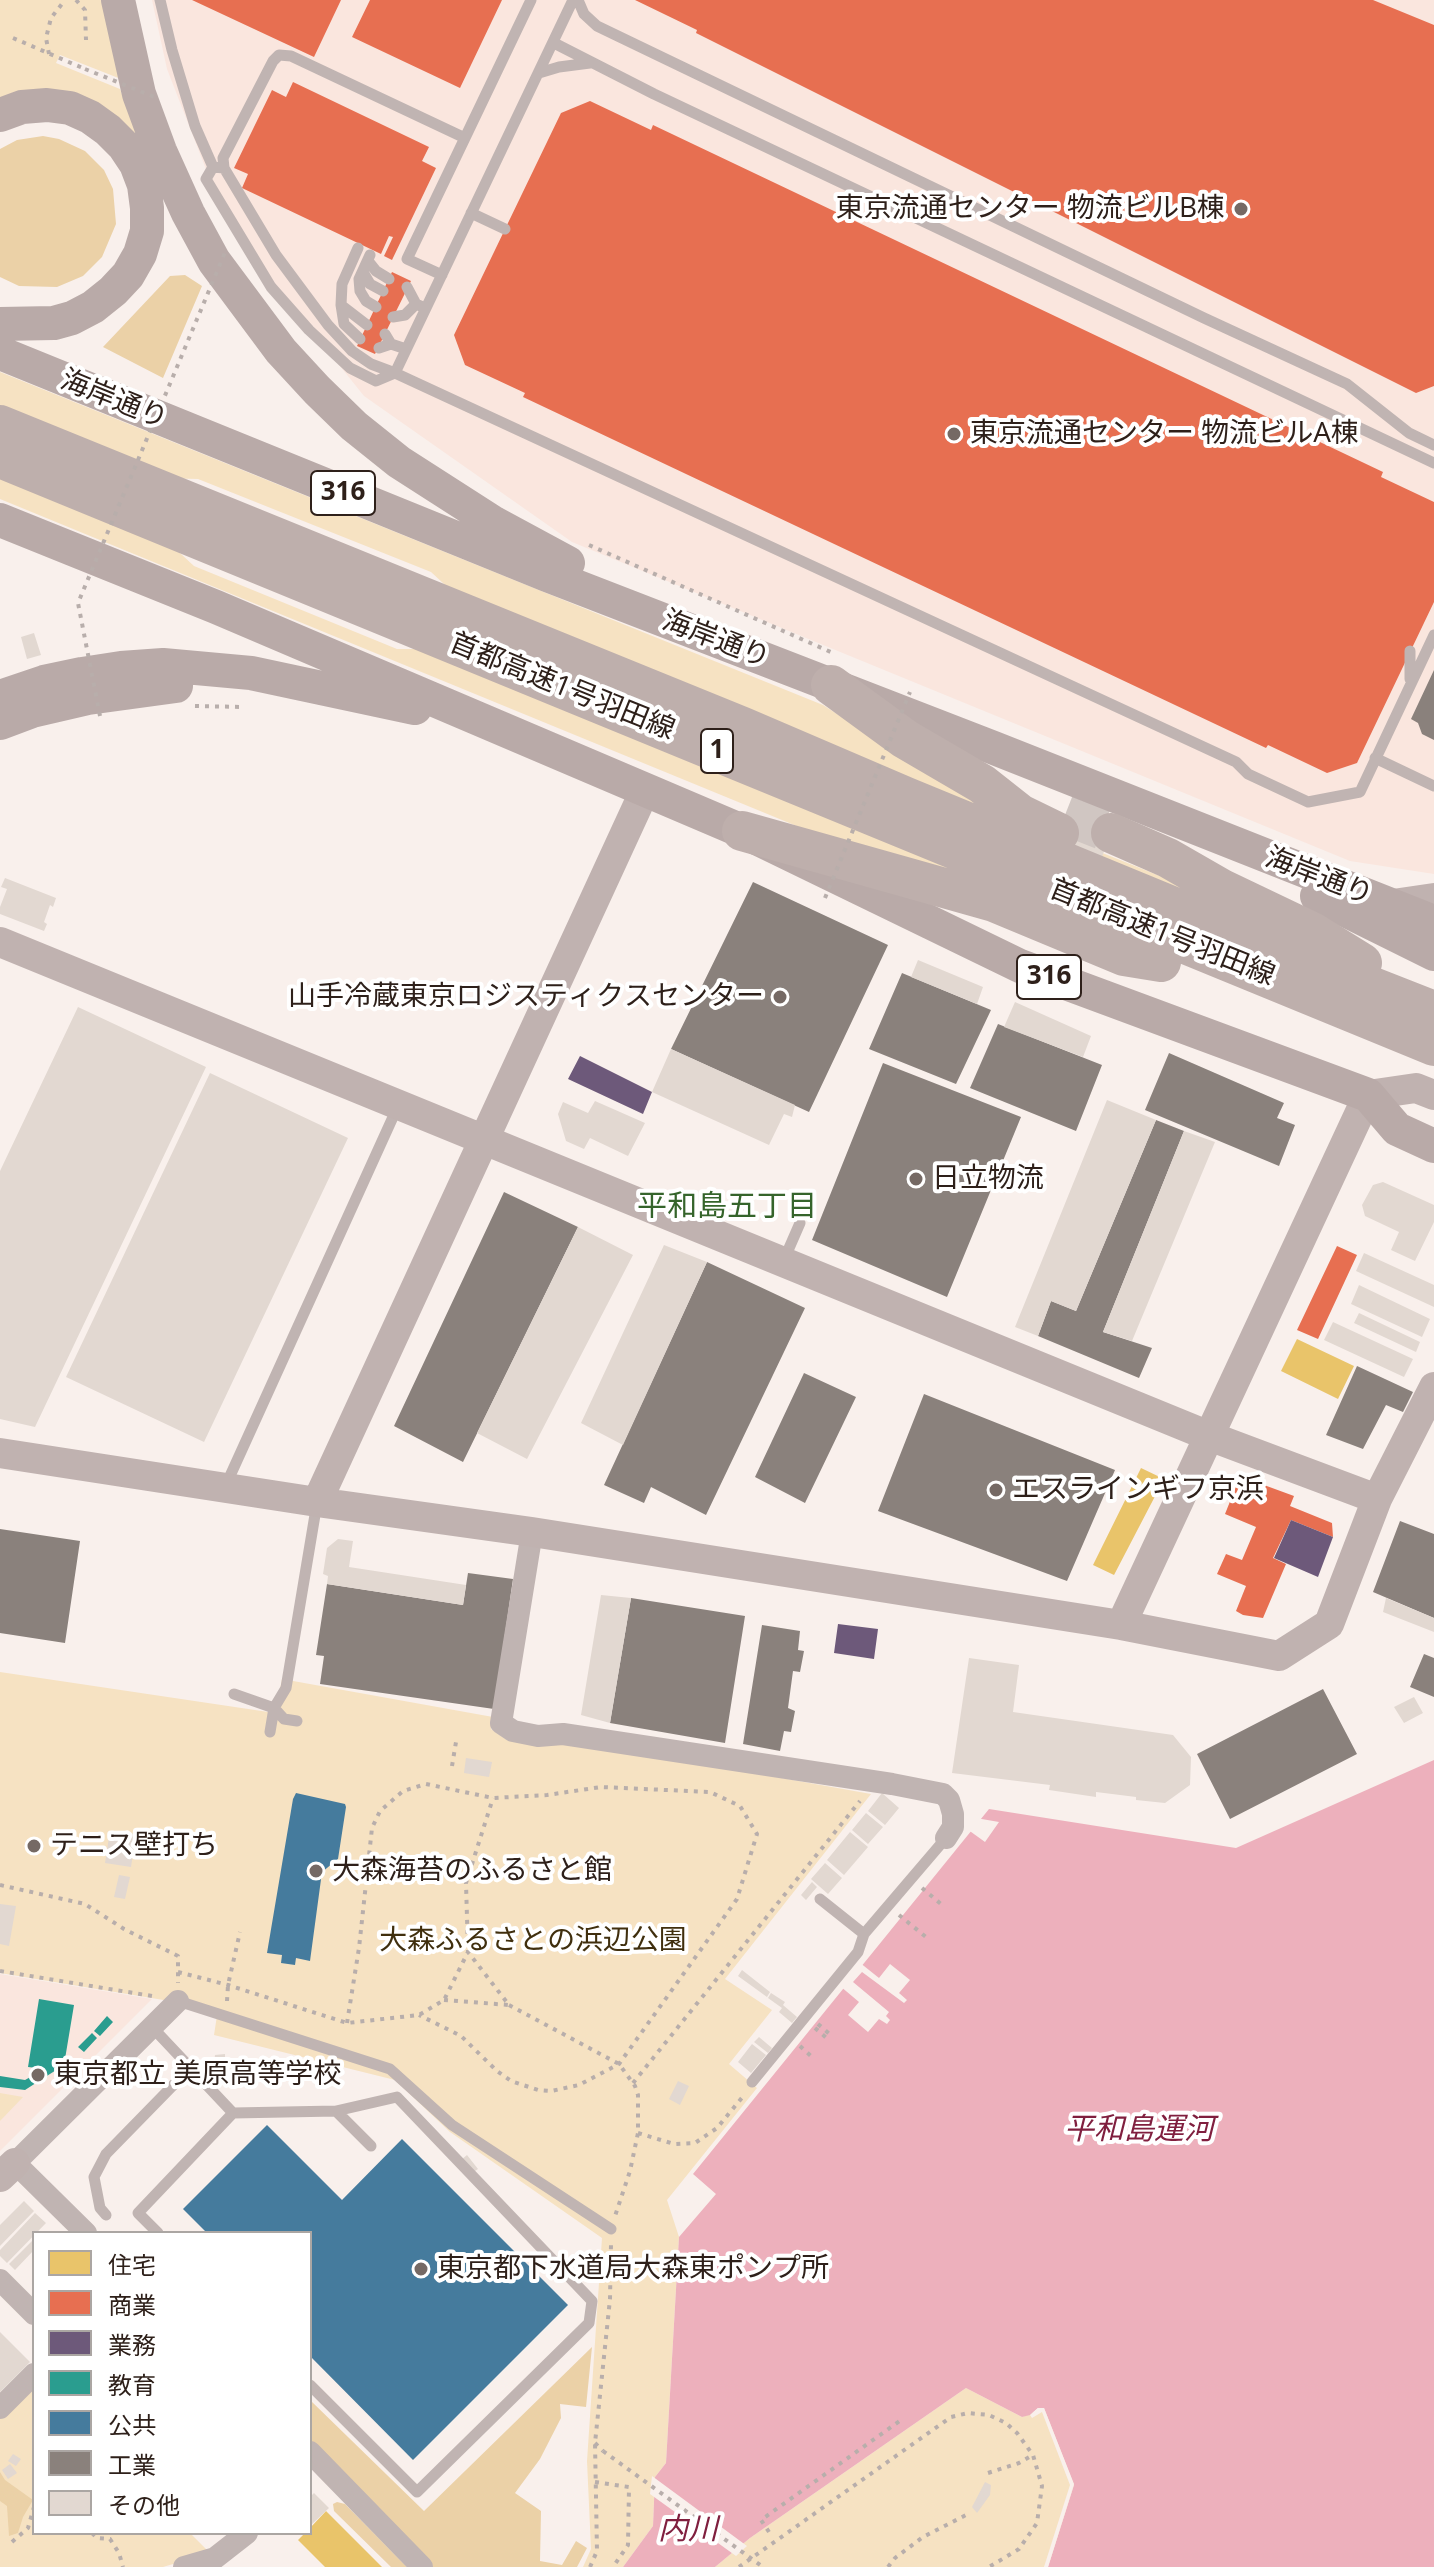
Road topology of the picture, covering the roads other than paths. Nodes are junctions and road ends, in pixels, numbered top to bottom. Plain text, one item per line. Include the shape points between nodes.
1 (118, 0) edge
2 (160, 0) edge
3 (531, 0) edge
4 (576, 0) edge
5 (554, 43) junction
6 (590, 63) junction
7 (539, 73) junction
8 (0, 115) edge
9 (465, 138) junction
10 (218, 167) junction
11 (471, 213) junction
12 (505, 229) dead end
13 (358, 248) dead end
14 (367, 263) junction
15 (442, 275) junction
16 (389, 279) dead end
17 (407, 287) dead end
18 (383, 291) dead end
19 (401, 301) dead end
20 (341, 305) junction
21 (421, 306) junction
22 (376, 307) dead end
23 (393, 317) dead end
24 (0, 324) edge
25 (367, 325) dead end
26 (360, 339) dead end
27 (385, 342) dead end
28 (406, 349) junction
29 (0, 353) edge
30 (395, 373) junction
31 (0, 425) edge
32 (1434, 445) edge
33 (0, 458) edge
34 (1434, 463) edge
35 (0, 520) edge
36 (688, 629) junction
37 (1434, 635) edge
38 (1410, 651) dead end
39 (296, 681) junction
40 (831, 685) junction
41 (1408, 689) junction
42 (0, 697) edge
43 (0, 723) edge
44 (501, 728) junction
45 (1375, 758) junction
46 (1434, 786) edge
47 (645, 790) junction
48 (1062, 824) tunnel mouth
49 (742, 831) junction
50 (1108, 842) tunnel mouth
51 (1252, 851) junction
52 (1434, 898) edge
53 (1393, 904) junction
54 (1434, 922) edge
55 (0, 942) edge
56 (1434, 954) edge
57 (1434, 1008) edge
58 (1434, 1048) edge
59 (1368, 1095) junction
60 (1434, 1095) edge
61 (398, 1106) junction
62 (484, 1141) junction
63 (1434, 1146) edge
64 (800, 1223) dead end
65 (783, 1262) junction
66 (1434, 1387) edge
67 (1209, 1436) junction
68 (0, 1453) edge
69 (225, 1488) junction
70 (1377, 1499) junction
71 (317, 1502) junction
72 (532, 1532) junction
73 (1121, 1625) junction
74 (234, 1694) dead end
75 (274, 1708) junction
76 (297, 1721) dead end
77 (270, 1732) dead end
78 (946, 1838) joint
79 (820, 1899) dead end
80 (864, 1934) junction
81 (178, 2001) joint
82 (152, 2027) junction
83 (190, 2068) junction
84 (752, 2082) road end
85 (336, 2111) junction
86 (233, 2113) junction
87 (371, 2146) dead end
88 (7, 2170) edge
89 (106, 2215) dead end
90 (611, 2229) road end
91 (83, 2231) edge
92 (156, 2231) edge
93 (0, 2280) edge
94 (32, 2312) edge
95 (32, 2376) edge
96 (312, 2387) edge
97 (0, 2408) edge
98 (313, 2461) edge
99 (244, 2535) edge
100 (184, 2567) edge
101 (422, 2567) edge

1 - 36 main road via 139,94 188,213 214,261 281,351 354,426 399,462 494,523
2 - 10 lane via 195,126
3 - 9 lane
4 - 5 lane
4 - 32 lane via 597,26 1347,384 1409,433
5 - 6 lane
5 - 7 lane
6 - 7 lane
6 - 34 lane
7 - 11 lane
8 - 24 main road via 47,105 90,117 124,146 136,164 144,185 147,231 128,275 83,312 54,323
9 - 10 lane via 279,55
9 - 15 lane via 407,259
10 - 30 lane via 328,325 352,351
10 - 30 lane via 206,179 271,287 350,368 376,381
11 - 12 lane
11 - 15 lane
13 - 20 lane via 342,284
14 - 16 lane
14 - 18 lane via 370,284
14 - 22 lane via 360,291
15 - 21 lane
17 - 21 lane
19 - 21 lane
20 - 25 lane
20 - 26 lane via 344,324
21 - 23 lane
21 - 28 lane
27 - 28 lane
28 - 30 lane
29 - 36 main road, 海岸通り / 316
30 - 45 lane via 1236,762 1248,774 1308,802 1360,792
31 - 57 highway, 首都高速1号羽田線 / 1 via 1276,949
33 - 58 highway, 首都高速1号羽田線 / 1
35 - 44 main road, 316
36 - 40 main road, 海岸通り / 316
37 - 41 lane
38 - 41 lane
39 - 42 main road via 163,665 82,674
39 - 43 main road via 146,689 32,711
39 - 44 main road
40 - 48 highway via 1020,814
40 - 51 main road, 海岸通り / 316
41 - 45 lane
44 - 47 main road, 316
45 - 46 lane
47 - 49 main road, 316
47 - 62 street
49 - 58 highway via 1005,906 1124,956 1161,962
49 - 59 main road, 316 via 1020,966
50 - 57 highway via 1163,870 1195,875 1312,932
51 - 53 main road, 海岸通り / 316
51 - 56 main road, 316 via 1286,881
52 - 53 street
53 - 54 main road, 海岸通り / 316
55 - 61 street
59 - 60 street via 1416,1088
59 - 63 main road, 316 via 1397,1129
59 - 67 street
61 - 62 street
61 - 69 lane
62 - 65 street
62 - 71 street
64 - 65 lane
65 - 67 street
66 - 70 street
67 - 70 street
67 - 73 street
68 - 69 street
69 - 71 street
70 - 73 street via 1329,1624 1279,1656
71 - 72 street
71 - 75 lane via 286,1688
72 - 73 street
72 - 78 street via 501,1723 538,1736 563,1734 943,1794 953,1814
74 - 75 lane
75 - 76 lane via 284,1719
75 - 77 lane
78 - 80 lane via 925,1853 911,1879
79 - 80 lane
80 - 84 lane via 858,1952
81 - 82 street
81 - 90 lane via 390,2069 452,2125
82 - 83 lane
82 - 88 street
83 - 86 lane
83 - 89 lane via 106,2154 94,2177
85 - 86 lane
85 - 87 lane
85 - 96 lane via 397,2097 592,2301 589,2323 417,2492
86 - 92 lane via 138,2213
88 - 91 street
93 - 94 street
95 - 97 street
98 - 101 street
99 - 100 street via 215,2558

